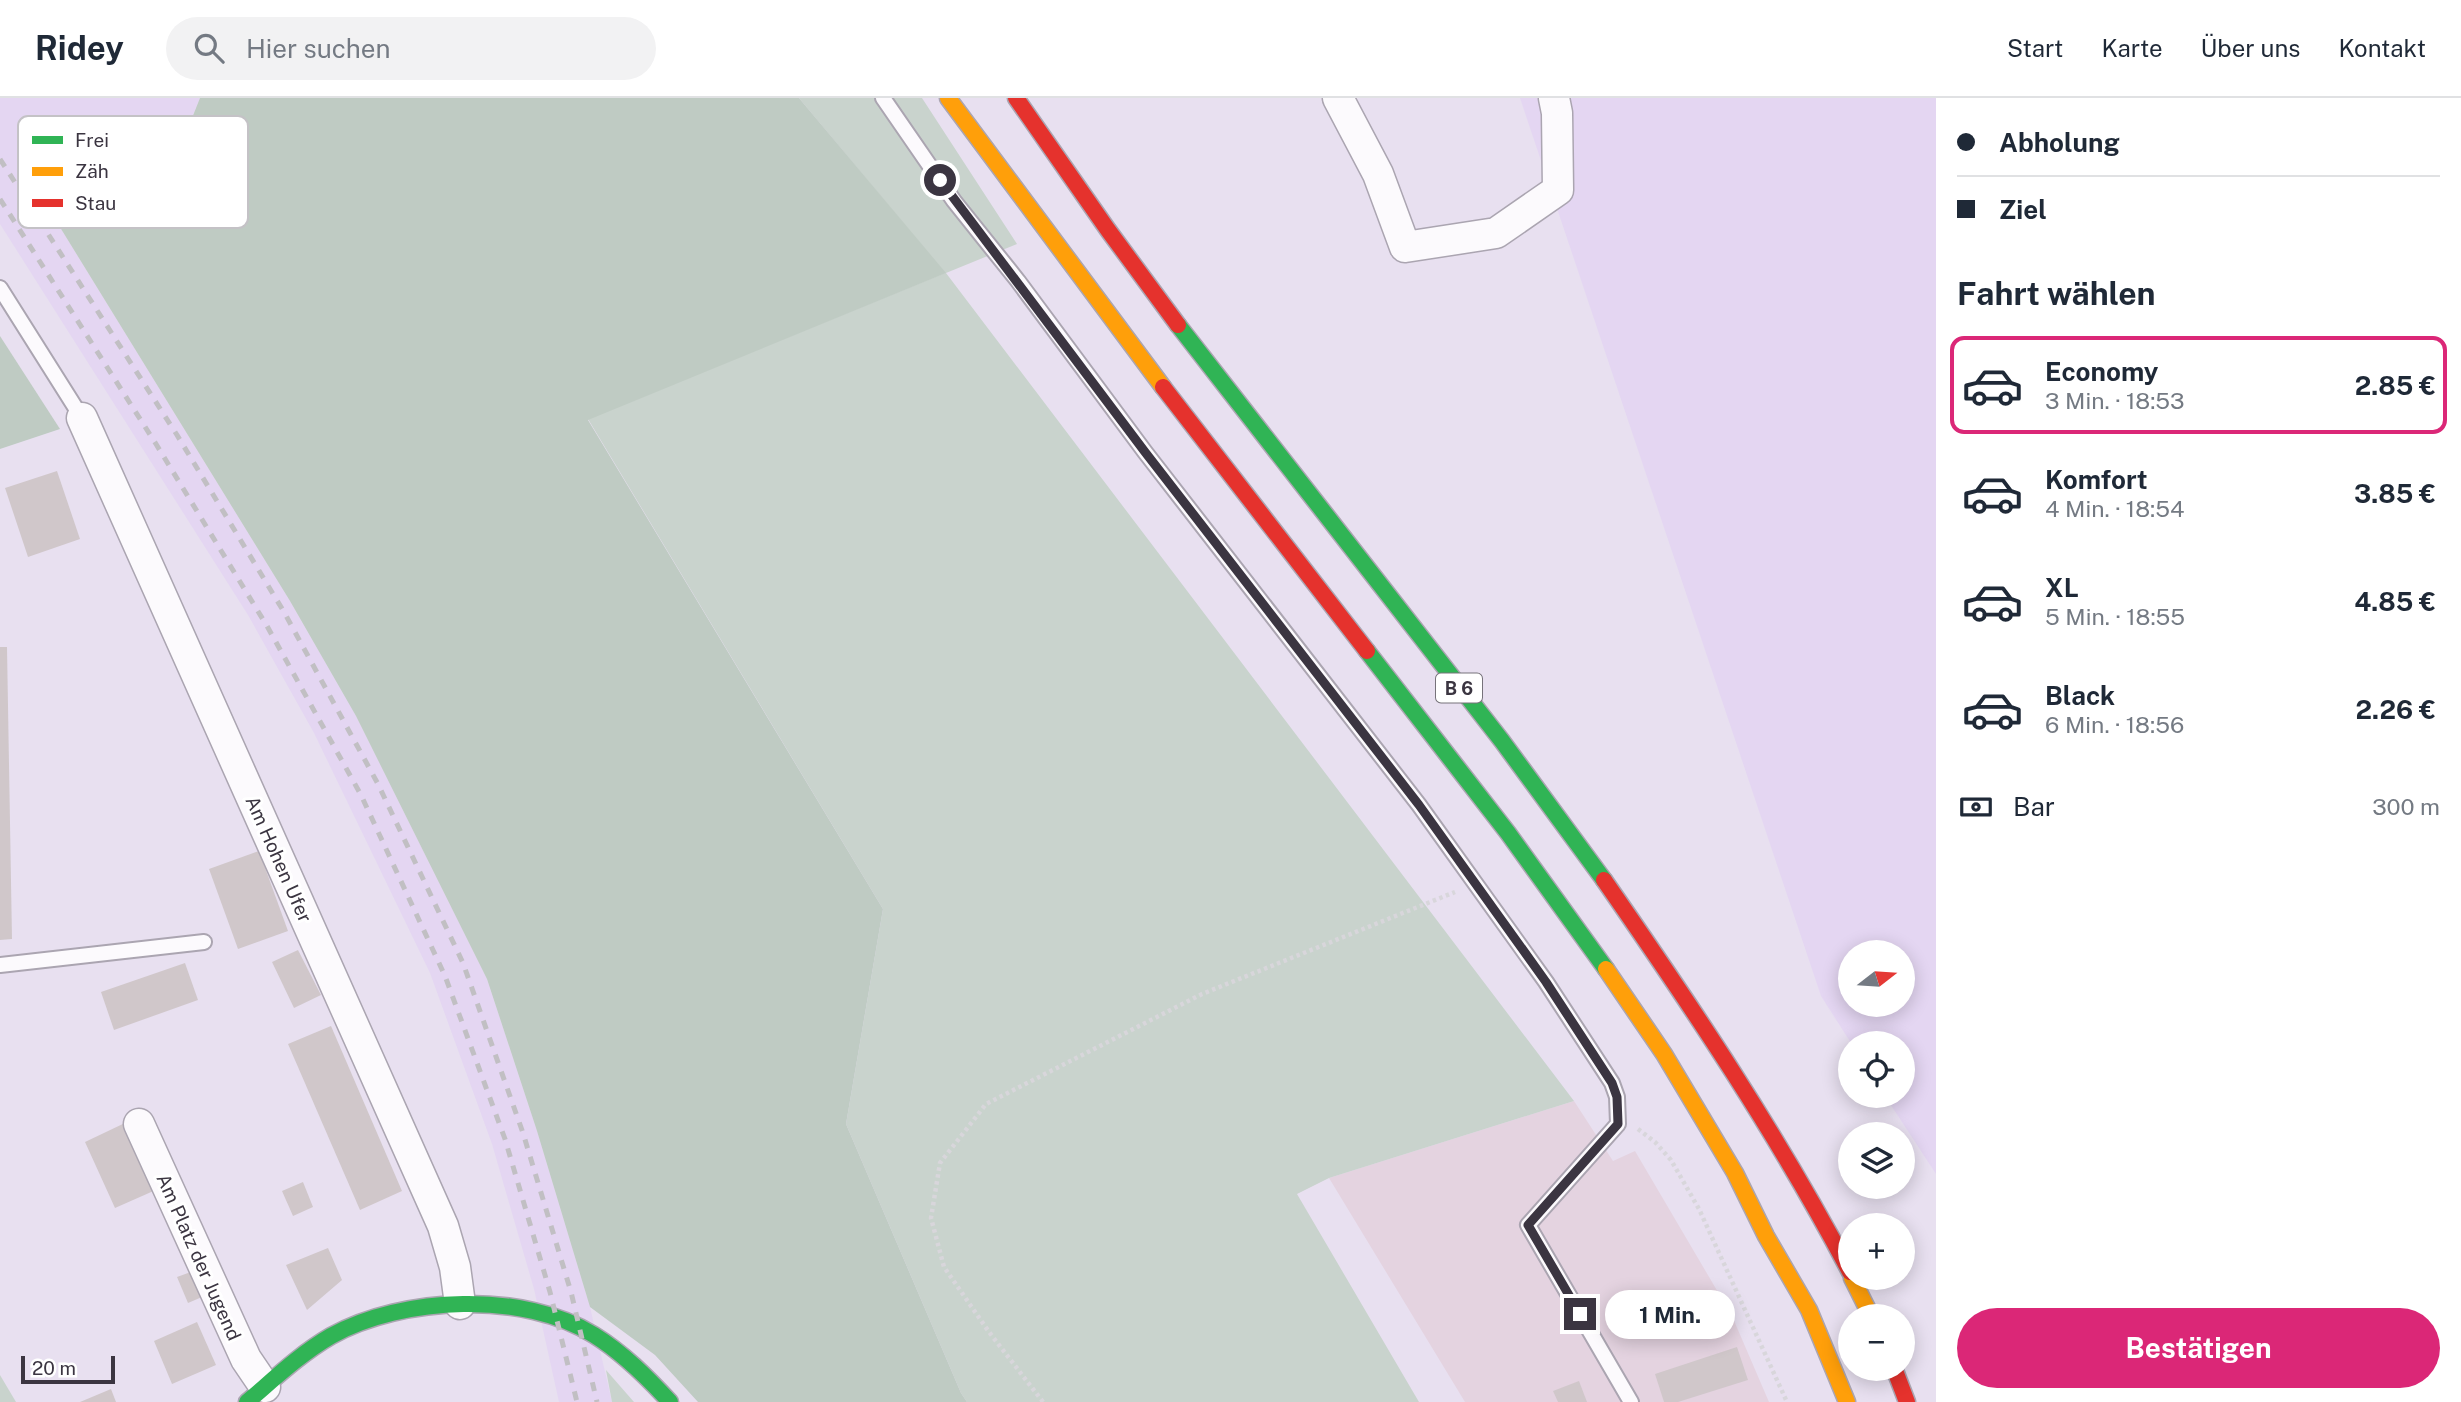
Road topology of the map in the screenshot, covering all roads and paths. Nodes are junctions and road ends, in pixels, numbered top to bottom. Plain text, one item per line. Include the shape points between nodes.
1 (883, 98) edge
2 (948, 98) edge
3 (1016, 98) edge
4 (1338, 98) edge
5 (1554, 98) edge
6 (0, 288) edge
7 (82, 418) joint
8 (1475, 884) junction
9 (204, 942) dead end
10 (0, 965) edge
11 (139, 1124) dead end
12 (1618, 1124) junction
13 (1838, 1251) edge
14 (460, 1304) junction
15 (1899, 1381) edge
16 (256, 1394) edge
17 (670, 1402) edge
18 (1044, 1402) edge
19 (1631, 1402) edge
20 (1787, 1402) edge
21 (1847, 1402) edge
22 (1907, 1402) edge

1 - 8 lane via 954,201
2 - 21 main road, B 6 via 1160,384 1591,947 1723,1152 1809,1310
3 - 13 main road, B 6 via 1181,330 1504,744 1623,906 1752,1100
4 - 5 street via 1378,174 1405,247 1496,233 1558,190
6 - 7 lane
7 - 14 street, Am Hohen Ufer via 443,1226
8 - 12 lane via 1612,1083
8 - 18 path via 1202,994 986,1104 940,1163 931,1218 944,1267
9 - 10 lane
11 - 16 street, Am Platz der Jugend via 246,1359
12 - 19 lane via 1528,1225
12 - 20 path via 1637,1129 1671,1160 1699,1209
14 - 16 main road via 356,1325 315,1347
14 - 17 main road via 505,1304 573,1322 622,1354
15 - 22 main road

